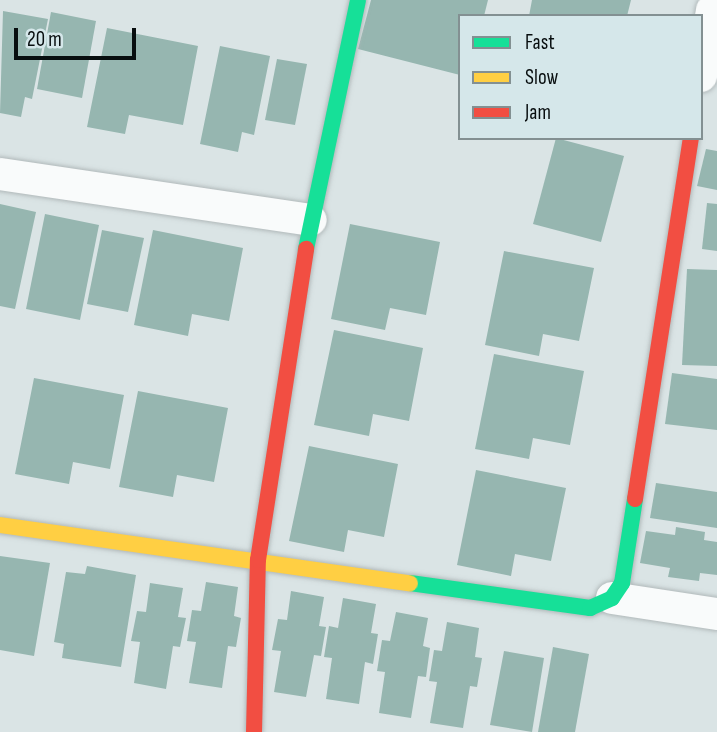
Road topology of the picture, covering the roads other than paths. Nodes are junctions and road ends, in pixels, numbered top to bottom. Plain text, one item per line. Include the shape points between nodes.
1 (358, 0) edge
2 (707, 7) edge
3 (703, 53) edge
4 (691, 140) edge
5 (0, 174) edge
6 (311, 220) junction
7 (0, 525) edge
8 (258, 560) junction
9 (612, 598) junction
10 (717, 614) edge
11 (254, 732) edge

1 - 6 street
2 - 3 street
4 - 9 street via 622,583
5 - 6 street
6 - 8 street
7 - 8 street
8 - 9 street via 590,608
8 - 11 street
9 - 10 street

